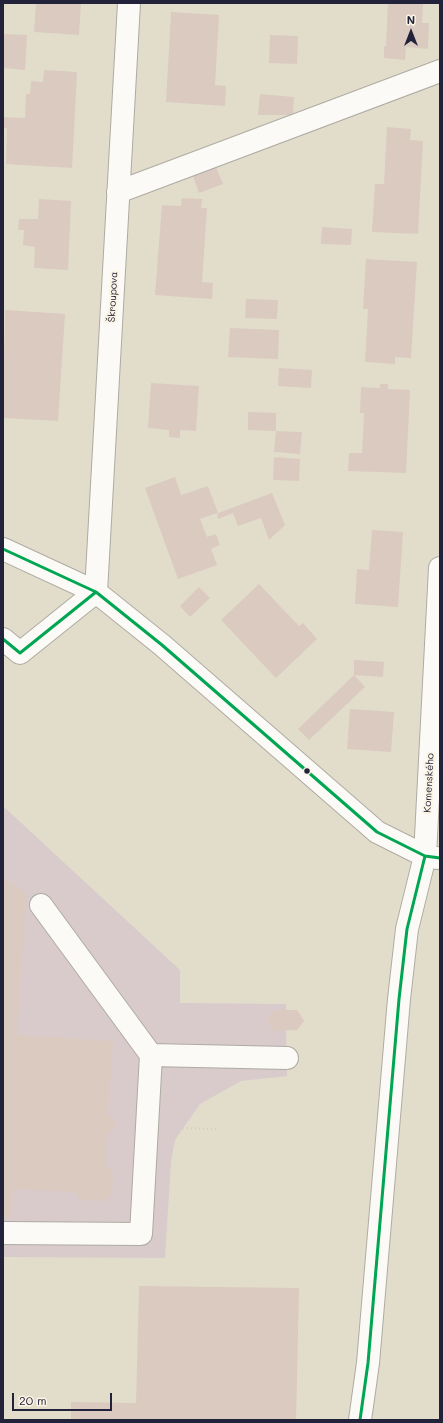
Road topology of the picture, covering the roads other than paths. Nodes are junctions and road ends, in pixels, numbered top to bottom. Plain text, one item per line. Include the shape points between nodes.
1 (129, 3) edge
2 (440, 71) edge
3 (118, 192) junction
4 (3, 549) edge
5 (440, 568) edge
6 (96, 592) junction
7 (3, 639) edge
8 (432, 857) edge
9 (41, 905) dead end
10 (150, 1055) junction
11 (287, 1058) dead end
12 (3, 1233) edge
13 (360, 1420) edge

1 - 3 street, Škroupova
2 - 3 street
3 - 6 street, Škroupova
4 - 6 street
5 - 8 street, Komenského
6 - 7 street via 20,653
6 - 8 street via 162,645 377,832
8 - 13 street, Komenského via 407,929 368,1363
9 - 10 street
10 - 11 street
10 - 12 street via 141,1234

